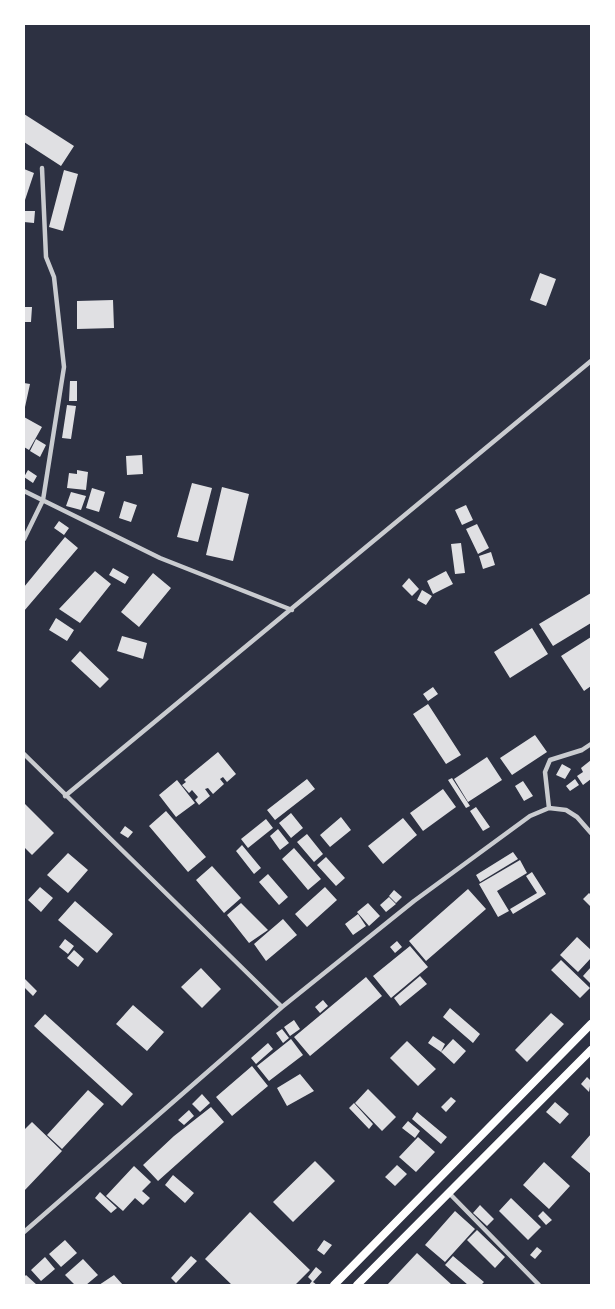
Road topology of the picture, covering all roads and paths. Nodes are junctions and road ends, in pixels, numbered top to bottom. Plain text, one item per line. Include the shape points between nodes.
1 (42, 168) dead end
2 (591, 361) edge
3 (24, 491) edge
4 (43, 500) junction
5 (24, 539) edge
6 (292, 610) junction
7 (591, 744) edge
8 (24, 754) edge
9 (65, 796) junction
10 (549, 808) junction
11 (591, 833) edge
12 (282, 1007) junction
13 (591, 1024) edge
14 (591, 1050) edge
15 (449, 1193) junction
16 (24, 1232) edge
17 (334, 1285) edge
18 (357, 1285) edge
19 (540, 1285) edge

1 - 4 street via 46,257 54,277 64,367
2 - 6 street
3 - 4 street
4 - 5 street
4 - 6 street via 160,558
6 - 9 street
7 - 10 street via 550,760 545,772
8 - 9 street
9 - 12 street
10 - 11 street via 566,810
10 - 12 street via 530,816 414,900
12 - 16 street
13 - 17 main road
14 - 15 main road
15 - 18 main road
15 - 19 street

